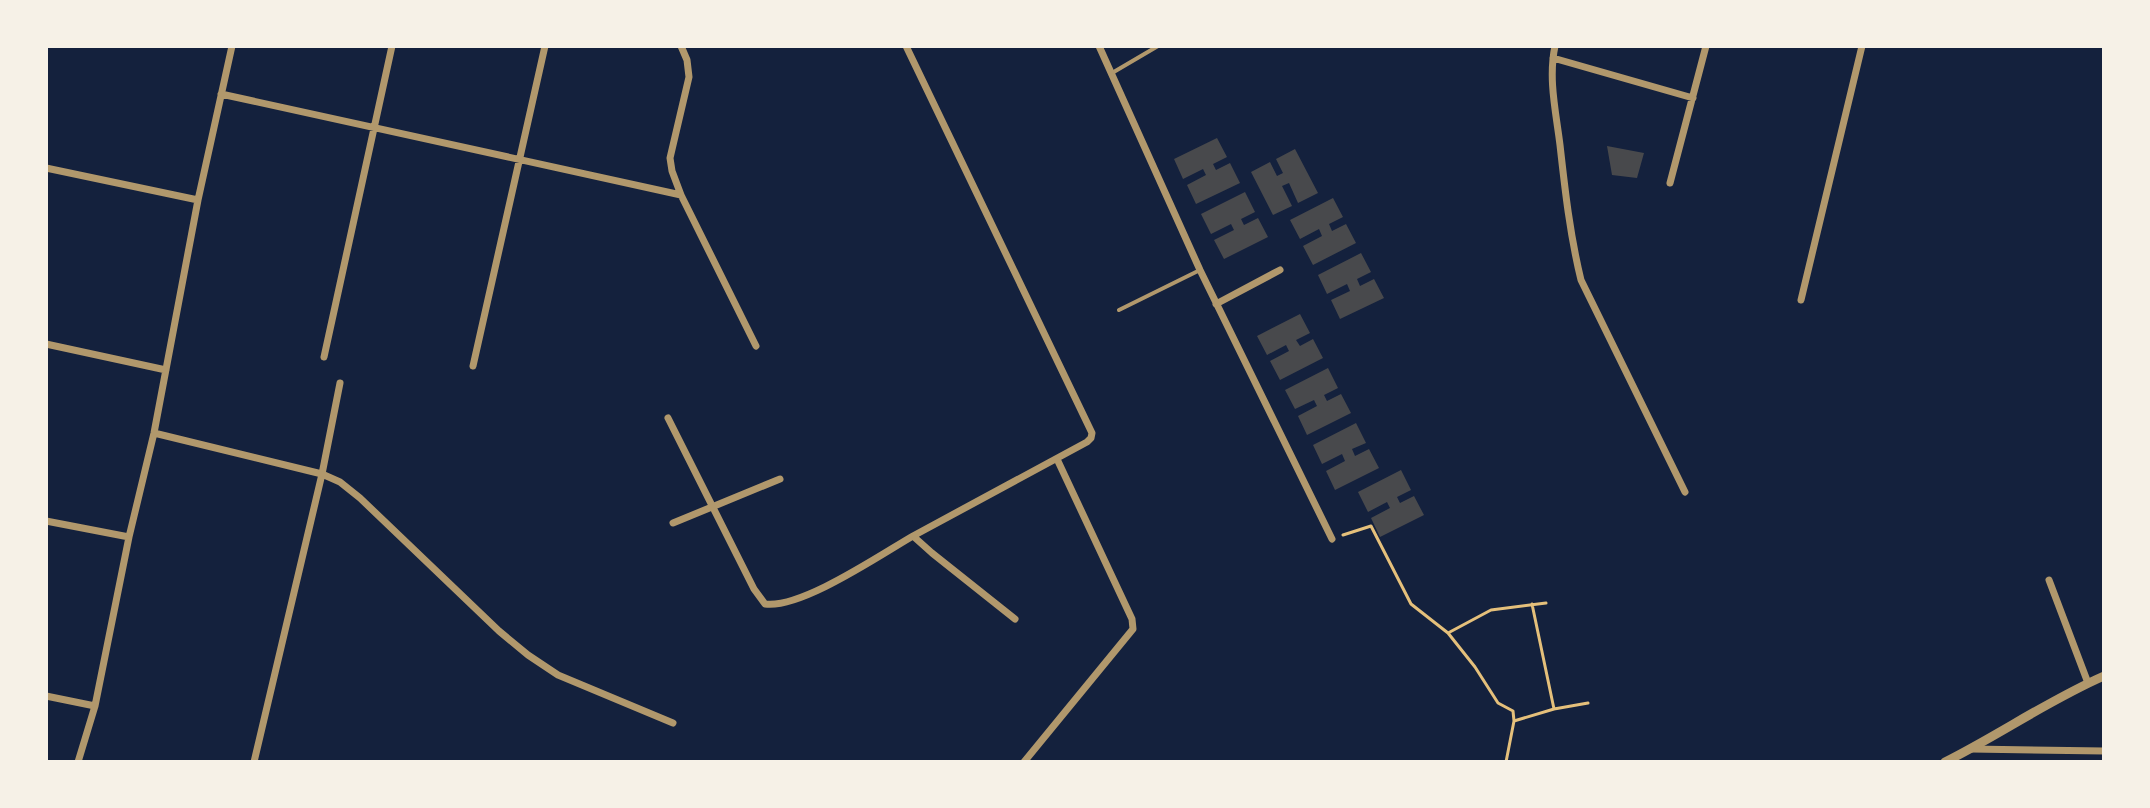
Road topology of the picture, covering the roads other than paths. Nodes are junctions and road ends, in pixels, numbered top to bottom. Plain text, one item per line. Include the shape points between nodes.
1 (232, 46) edge
2 (392, 46) edge
3 (545, 46) edge
4 (681, 46) edge
5 (906, 46) edge
6 (1099, 46) edge
7 (1158, 46) edge
8 (1555, 46) edge
9 (1706, 46) edge
10 (1862, 46) edge
11 (1553, 58) junction
12 (1110, 75) junction
13 (221, 94) junction
14 (1693, 98) junction
15 (374, 127) junction
16 (521, 160) junction
17 (46, 168) edge
18 (1670, 183) dead end
19 (681, 195) junction
20 (198, 200) junction
21 (1200, 270) junction
22 (1280, 270) dead end
23 (1801, 300) dead end
24 (1216, 304) junction
25 (1119, 310) dead end
26 (46, 344) edge
27 (756, 346) dead end
28 (324, 357) dead end
29 (473, 366) dead end
30 (166, 370) junction
31 (340, 383) dead end
32 (668, 418) dead end
33 (154, 433) junction
34 (1057, 459) junction
35 (322, 474) junction
36 (780, 479) dead end
37 (1685, 492) dead end
38 (714, 508) junction
39 (46, 521) edge
40 (673, 523) dead end
41 (913, 536) junction
42 (129, 537) junction
43 (1332, 539) road end
44 (2049, 580) dead end
45 (1015, 619) dead end
46 (2104, 676) edge
47 (2088, 683) junction
48 (46, 696) edge
49 (95, 706) junction
50 (673, 723) dead end
51 (1971, 749) junction
52 (2104, 751) edge
53 (78, 762) edge
54 (254, 762) edge
55 (1024, 762) edge
56 (1945, 762) edge

1 - 13 street
2 - 15 street
3 - 16 street
4 - 19 street via 689,77 670,164
5 - 34 street via 1090,427 1087,442
6 - 12 street
7 - 12 lane
8 - 11 street
9 - 14 street
10 - 23 street
11 - 14 street
11 - 37 street via 1572,244 1581,280
12 - 21 street
13 - 15 street
13 - 20 street
14 - 18 street
15 - 16 street
15 - 28 street
16 - 19 street
16 - 29 street
17 - 20 street
19 - 27 street
20 - 30 street
21 - 24 street
21 - 25 lane
22 - 24 street
24 - 43 street
26 - 30 street
30 - 33 street
31 - 35 street
32 - 38 street
33 - 35 street
33 - 42 street
34 - 41 street
34 - 55 street via 1133,629
35 - 50 street via 360,498 528,655 558,675
35 - 54 street
36 - 38 street
38 - 40 street
38 - 41 street via 765,604 808,596
39 - 42 street
41 - 45 street
42 - 49 street
44 - 47 street
46 - 47 street
47 - 51 street
48 - 49 street
49 - 53 street
51 - 52 street
51 - 56 street

